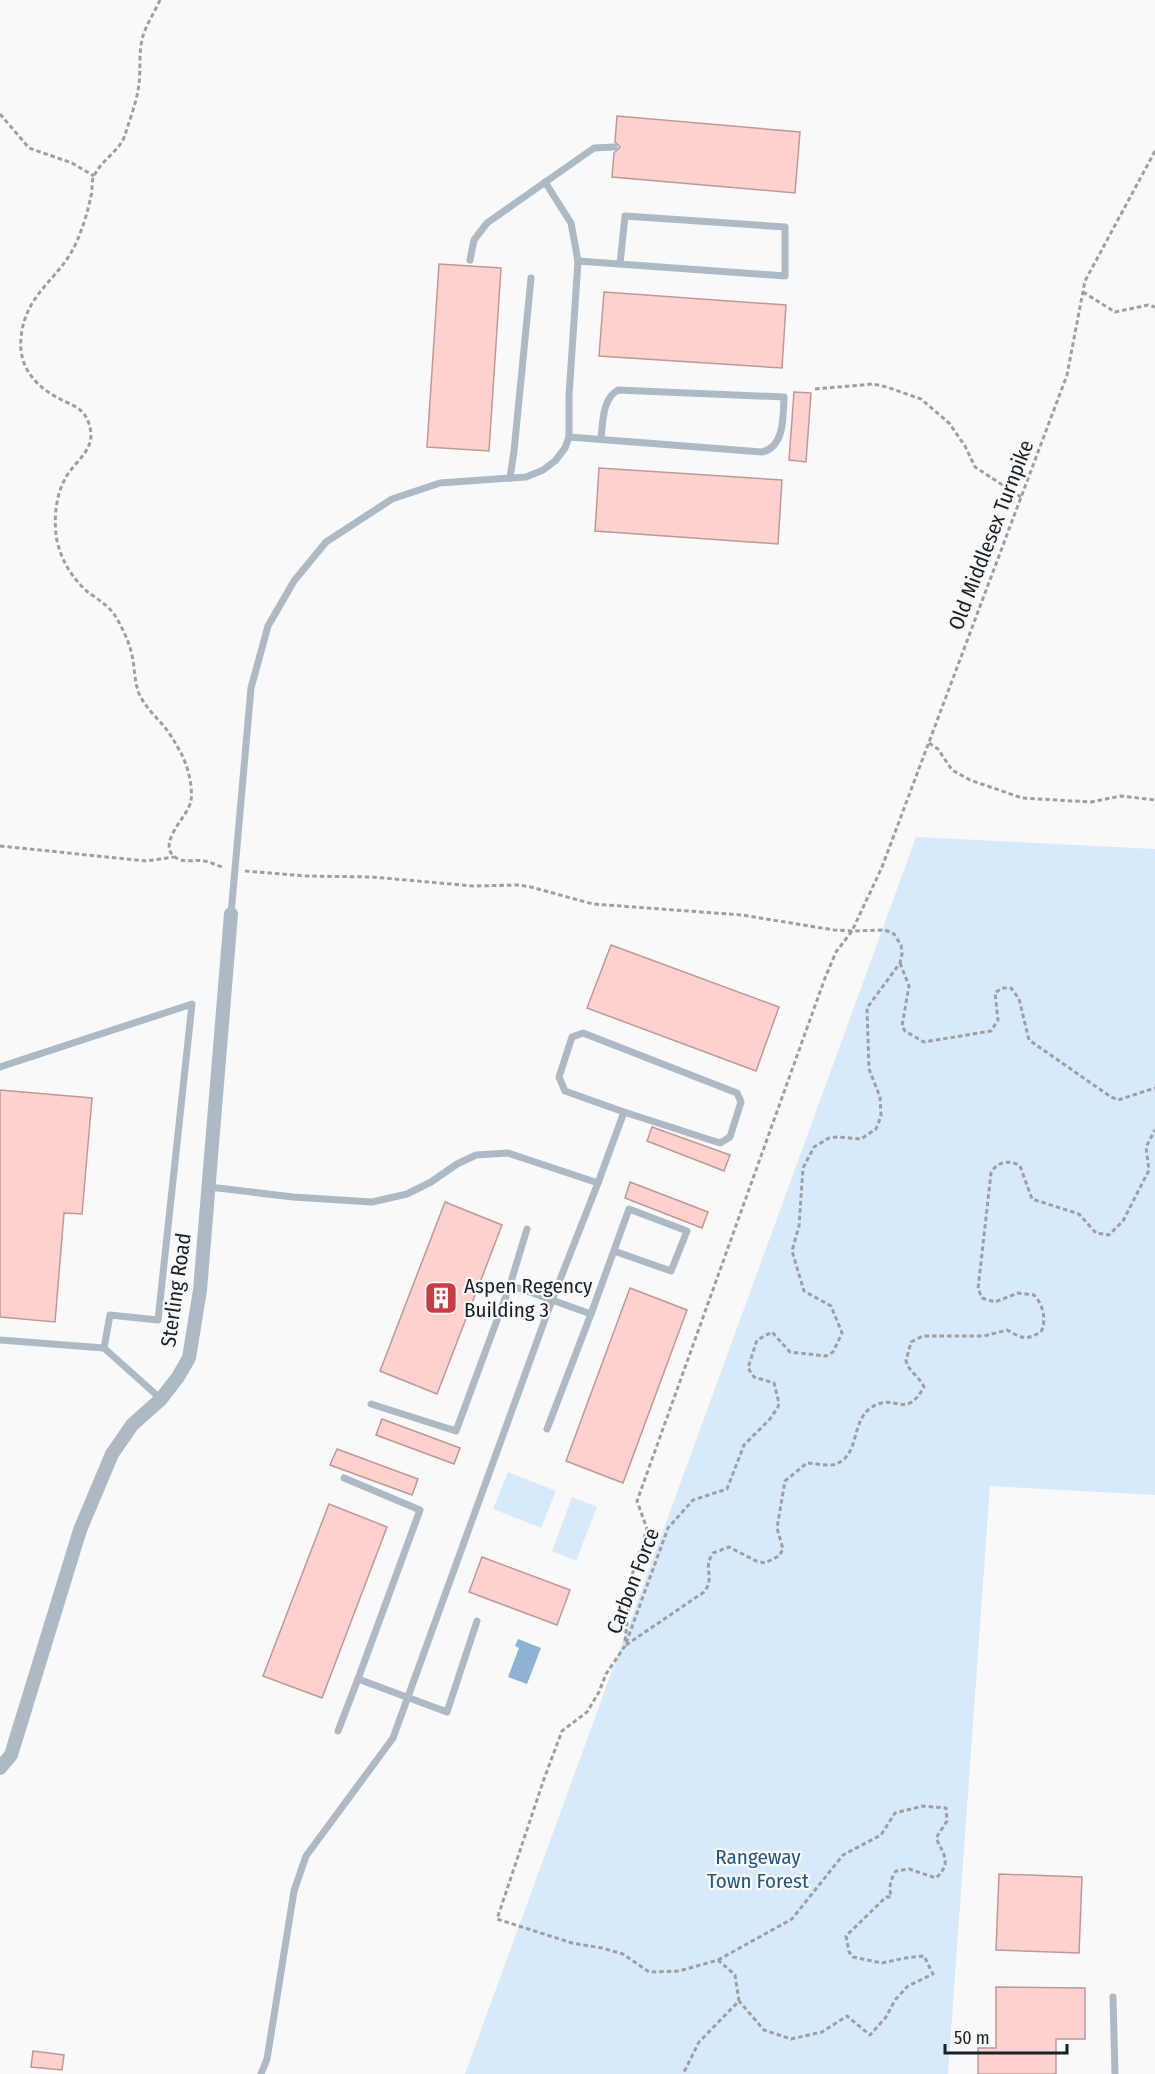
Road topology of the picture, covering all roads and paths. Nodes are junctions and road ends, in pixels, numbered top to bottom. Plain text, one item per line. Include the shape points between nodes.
1 (160, 0) edge
2 (0, 114) edge
3 (614, 147) dead end
4 (1155, 152) edge
5 (94, 176) junction
6 (545, 182) junction
7 (470, 260) dead end
8 (578, 261) junction
9 (620, 264) junction
10 (531, 278) dead end
11 (1083, 292) junction
12 (1155, 306) edge
13 (815, 390) dead end
14 (569, 437) junction
15 (601, 439) junction
16 (510, 478) junction
17 (1021, 497) junction
18 (929, 743) junction
19 (1155, 800) edge
20 (0, 846) edge
21 (175, 857) junction
22 (236, 870) junction
23 (231, 914) joint
24 (852, 931) junction
25 (900, 963) junction
26 (0, 1067) edge
27 (1155, 1088) edge
28 (624, 1112) junction
29 (1155, 1130) edge
30 (598, 1183) junction
31 (209, 1187) junction
32 (527, 1228) dead end
33 (614, 1251) junction
34 (510, 1285) junction
35 (552, 1300) junction
36 (591, 1314) junction
37 (0, 1340) edge
38 (104, 1348) junction
39 (162, 1399) junction
40 (371, 1404) dead end
41 (547, 1429) dead end
42 (344, 1478) dead end
43 (477, 1621) dead end
44 (625, 1646) junction
45 (358, 1679) junction
46 (409, 1697) junction
47 (338, 1731) dead end
48 (0, 1768) edge
49 (718, 1960) junction
50 (1113, 1997) dead end
51 (739, 2001) junction
52 (261, 2074) edge
53 (682, 2074) edge
54 (1115, 2074) edge

1 - 5 path via 143,35 139,87 124,139
2 - 5 path via 29,148 72,163
3 - 6 lane via 594,148
4 - 11 path, Old Middlesex Turnpike via 1085,281
5 - 21 path via 69,258 36,296 26,314 21,353 38,385 79,408 87,418 90,445 59,491 57,538 71,573 114,614 126,637 141,696 184,759 190,802 170,841
6 - 7 lane via 487,223 474,240
6 - 8 lane via 571,223
8 - 9 lane
8 - 14 lane
9 - 9 lane via 784,276 785,227 625,216
10 - 16 lane
11 - 12 path via 1115,312
11 - 17 path, Old Middlesex Turnpike via 1067,375
13 - 17 path via 873,384 921,399 950,423 975,467
14 - 15 lane
14 - 16 lane via 555,461 543,470
15 - 15 lane via 762,452 773,447 782,429 784,397 618,390 607,400
16 - 22 lane via 440,483 392,499 326,542 294,581 268,626 251,688
17 - 18 path, Old Middlesex Turnpike
18 - 19 path via 952,770 1022,798 1091,802 1120,796
18 - 24 path, Old Middlesex Turnpike via 882,867
20 - 21 path via 146,861
21 - 22 path
22 - 23 lane
22 - 24 path via 473,886 518,885 593,904 741,915
23 - 31 street, Sterling Road
24 - 25 path via 885,930 894,934 903,954
24 - 44 path, Old Middlesex Turnpike via 836,952 825,978 637,1501 647,1529 632,1575
25 - 27 path via 909,986 902,1026 924,1042 991,1031 998,1020 995,993 1011,988 1019,999 1029,1040 1111,1097 1118,1100
25 - 44 path, Carbon Force via 867,1008 869,1069 882,1107 876,1129 861,1139 829,1138 814,1147 803,1168 799,1226 792,1251 804,1291 831,1306 842,1333 833,1352 826,1356 790,1352 772,1332 757,1340 748,1368 754,1377 774,1383 778,1407 744,1445 727,1489 693,1500 669,1528
26 - 38 lane via 192,1004 158,1320 110,1315
28 - 28 lane via 565,1091 559,1077 572,1037 583,1033 737,1093 741,1102 730,1137 720,1143
28 - 30 lane
29 - 44 path via 1146,1147 1149,1170 1123,1221 1109,1234 1096,1233 1079,1214 1032,1199 1017,1164 1003,1162 995,1166 991,1173 978,1289 982,1298 991,1302 1018,1293 1034,1295 1045,1320 1041,1332 1032,1337 1016,1337 1007,1330 984,1335 923,1336 911,1342 906,1361 924,1387 917,1399 908,1405 885,1402 873,1406 862,1415 851,1453 835,1465 807,1463 785,1481 777,1528 783,1549 779,1556 765,1563 729,1547 713,1553 708,1560 709,1583 705,1592
30 - 31 lane via 508,1152 476,1155 407,1194 372,1202
30 - 35 lane
31 - 39 street, Sterling Road via 200,1290 189,1358
32 - 34 lane
33 - 33 lane via 629,1209 687,1231 671,1272
33 - 36 lane
34 - 35 lane
34 - 40 lane via 456,1431
35 - 36 lane
35 - 46 lane
36 - 41 lane
37 - 38 lane
38 - 39 lane
39 - 48 street, Sterling Road via 132,1425 108,1462 80,1530 11,1755
42 - 45 lane via 420,1510
43 - 46 lane via 447,1712
44 - 49 path, Carbon Force via 587,1712 562,1731 497,1919 572,1943 623,1954 649,1972 679,1971
45 - 46 lane
45 - 47 lane
46 - 52 lane via 393,1738 306,1856 294,1891 267,2059
49 - 51 path via 735,1975
49 - 51 path via 792,1919 843,1855 880,1835 895,1813 923,1806 946,1808 948,1821 936,1838 946,1860 944,1870 936,1878 909,1869 896,1871 889,1888 891,1897 886,1897 846,1936 853,1958 882,1963 924,1956 933,1974 909,1986 870,2035 847,2016 822,2032 791,2039 764,2030
50 - 54 lane
51 - 53 path via 699,2042

